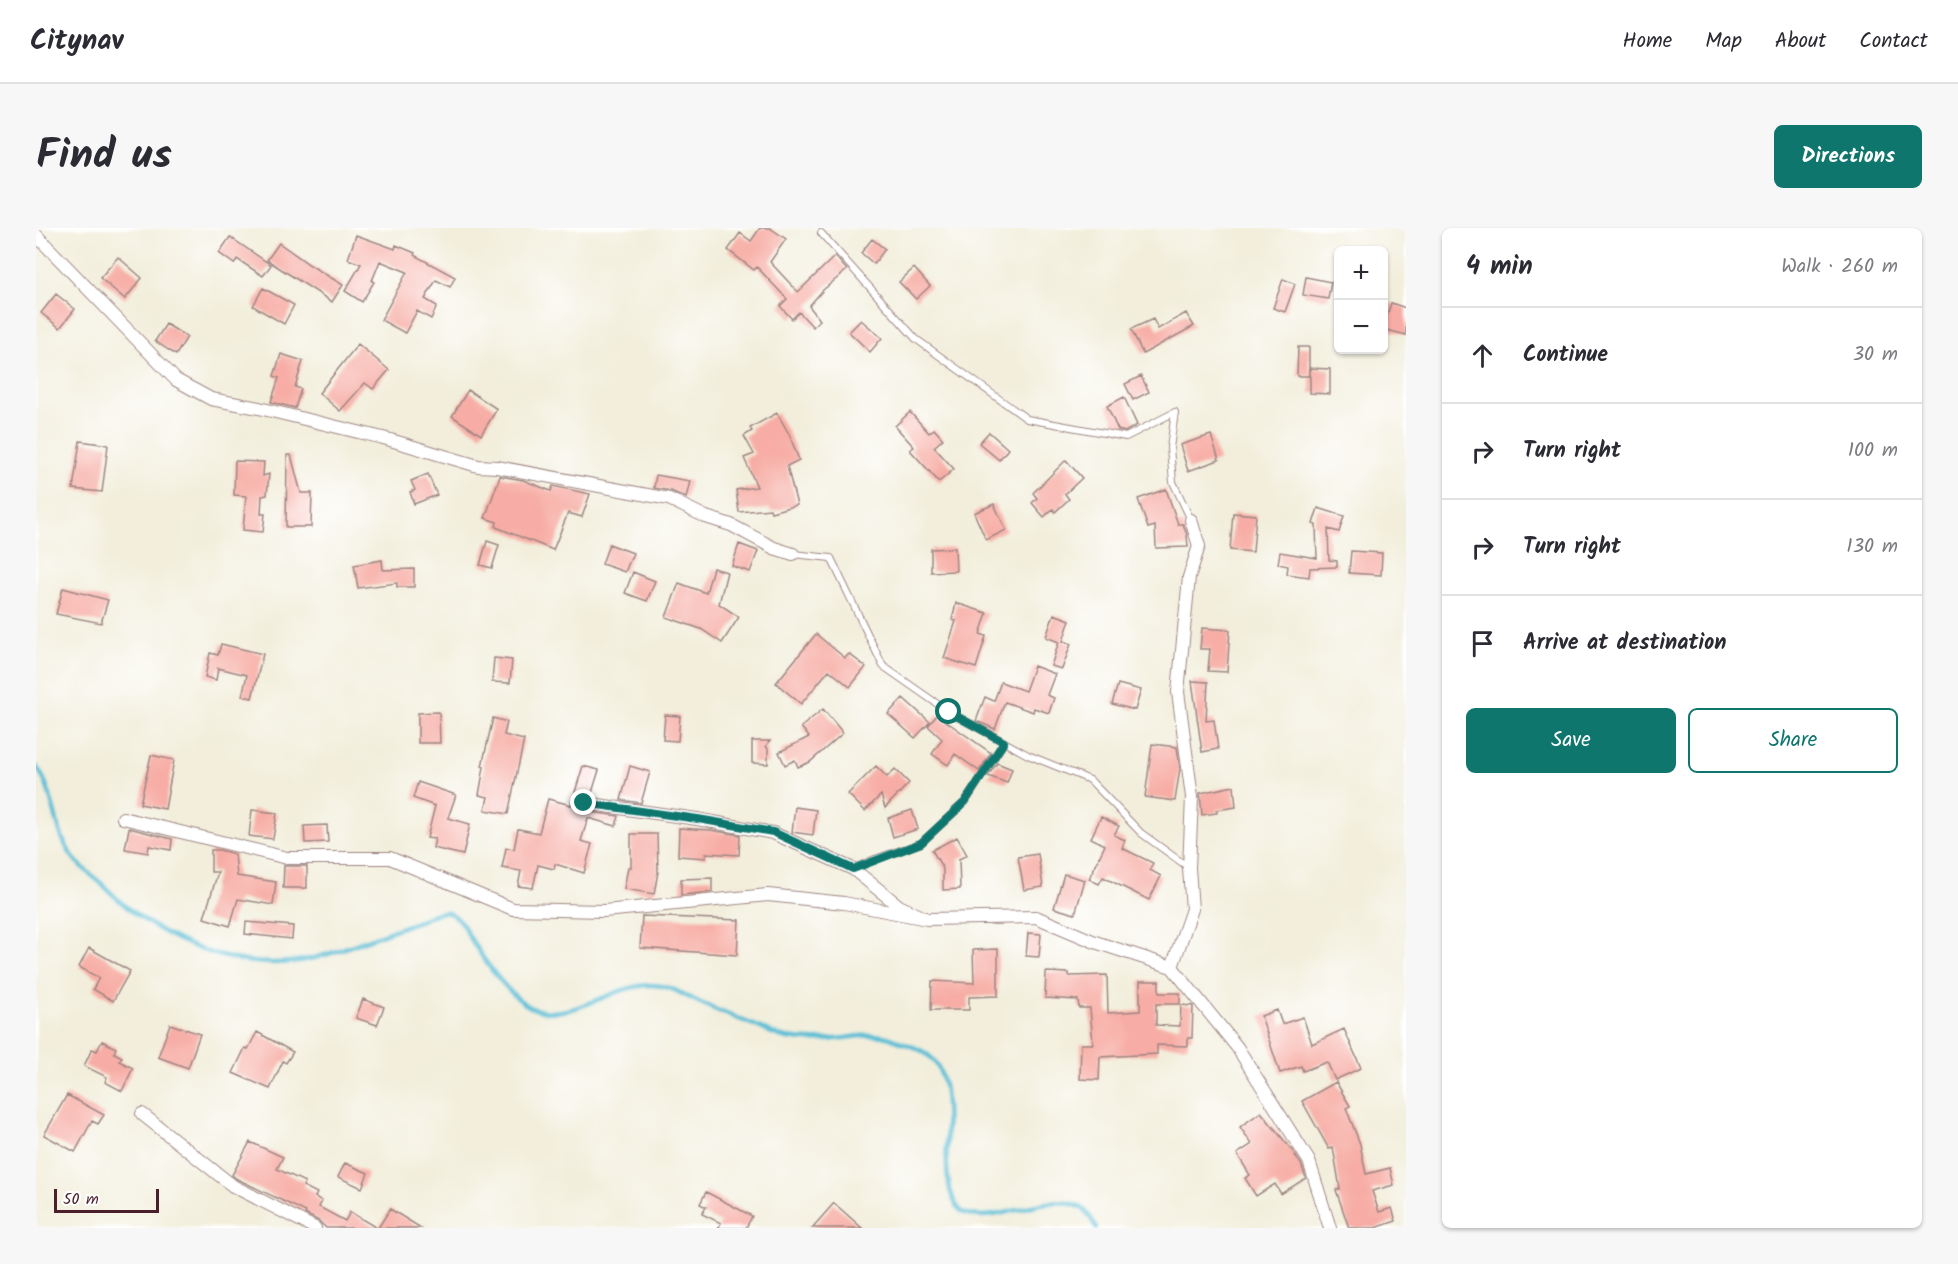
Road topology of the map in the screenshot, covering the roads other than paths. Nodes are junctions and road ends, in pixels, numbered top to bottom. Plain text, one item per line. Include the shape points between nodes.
1 (821, 233) dead end
2 (36, 235) edge
3 (1191, 520) joint
4 (793, 554) joint
5 (1004, 742) junction
6 (584, 803) dead end
7 (123, 818) dead end
8 (1189, 868) junction
9 (853, 869) junction
10 (927, 919) junction
11 (1172, 967) junction
12 (142, 1114) dead end
13 (315, 1228) edge
14 (1330, 1228) edge

1 - 3 lane via 916,339 1027,419 1126,437 1175,412 1170,448 1173,482
2 - 4 street via 176,380 211,399 387,439 478,466 497,466 669,500
3 - 8 street via 1199,546 1189,577 1178,692 1192,796
4 - 5 lane via 831,558 884,666 949,712
5 - 8 lane via 1090,780 1141,833
5 - 9 lane via 965,802 921,843
6 - 9 street via 773,832
7 - 10 street via 287,858 390,858 513,909 604,911 768,895 844,903
8 - 11 street via 1192,909
9 - 10 street via 899,906
10 - 11 street via 1036,917 1095,942
11 - 14 street via 1237,1047 1309,1161
12 - 13 street via 233,1186

